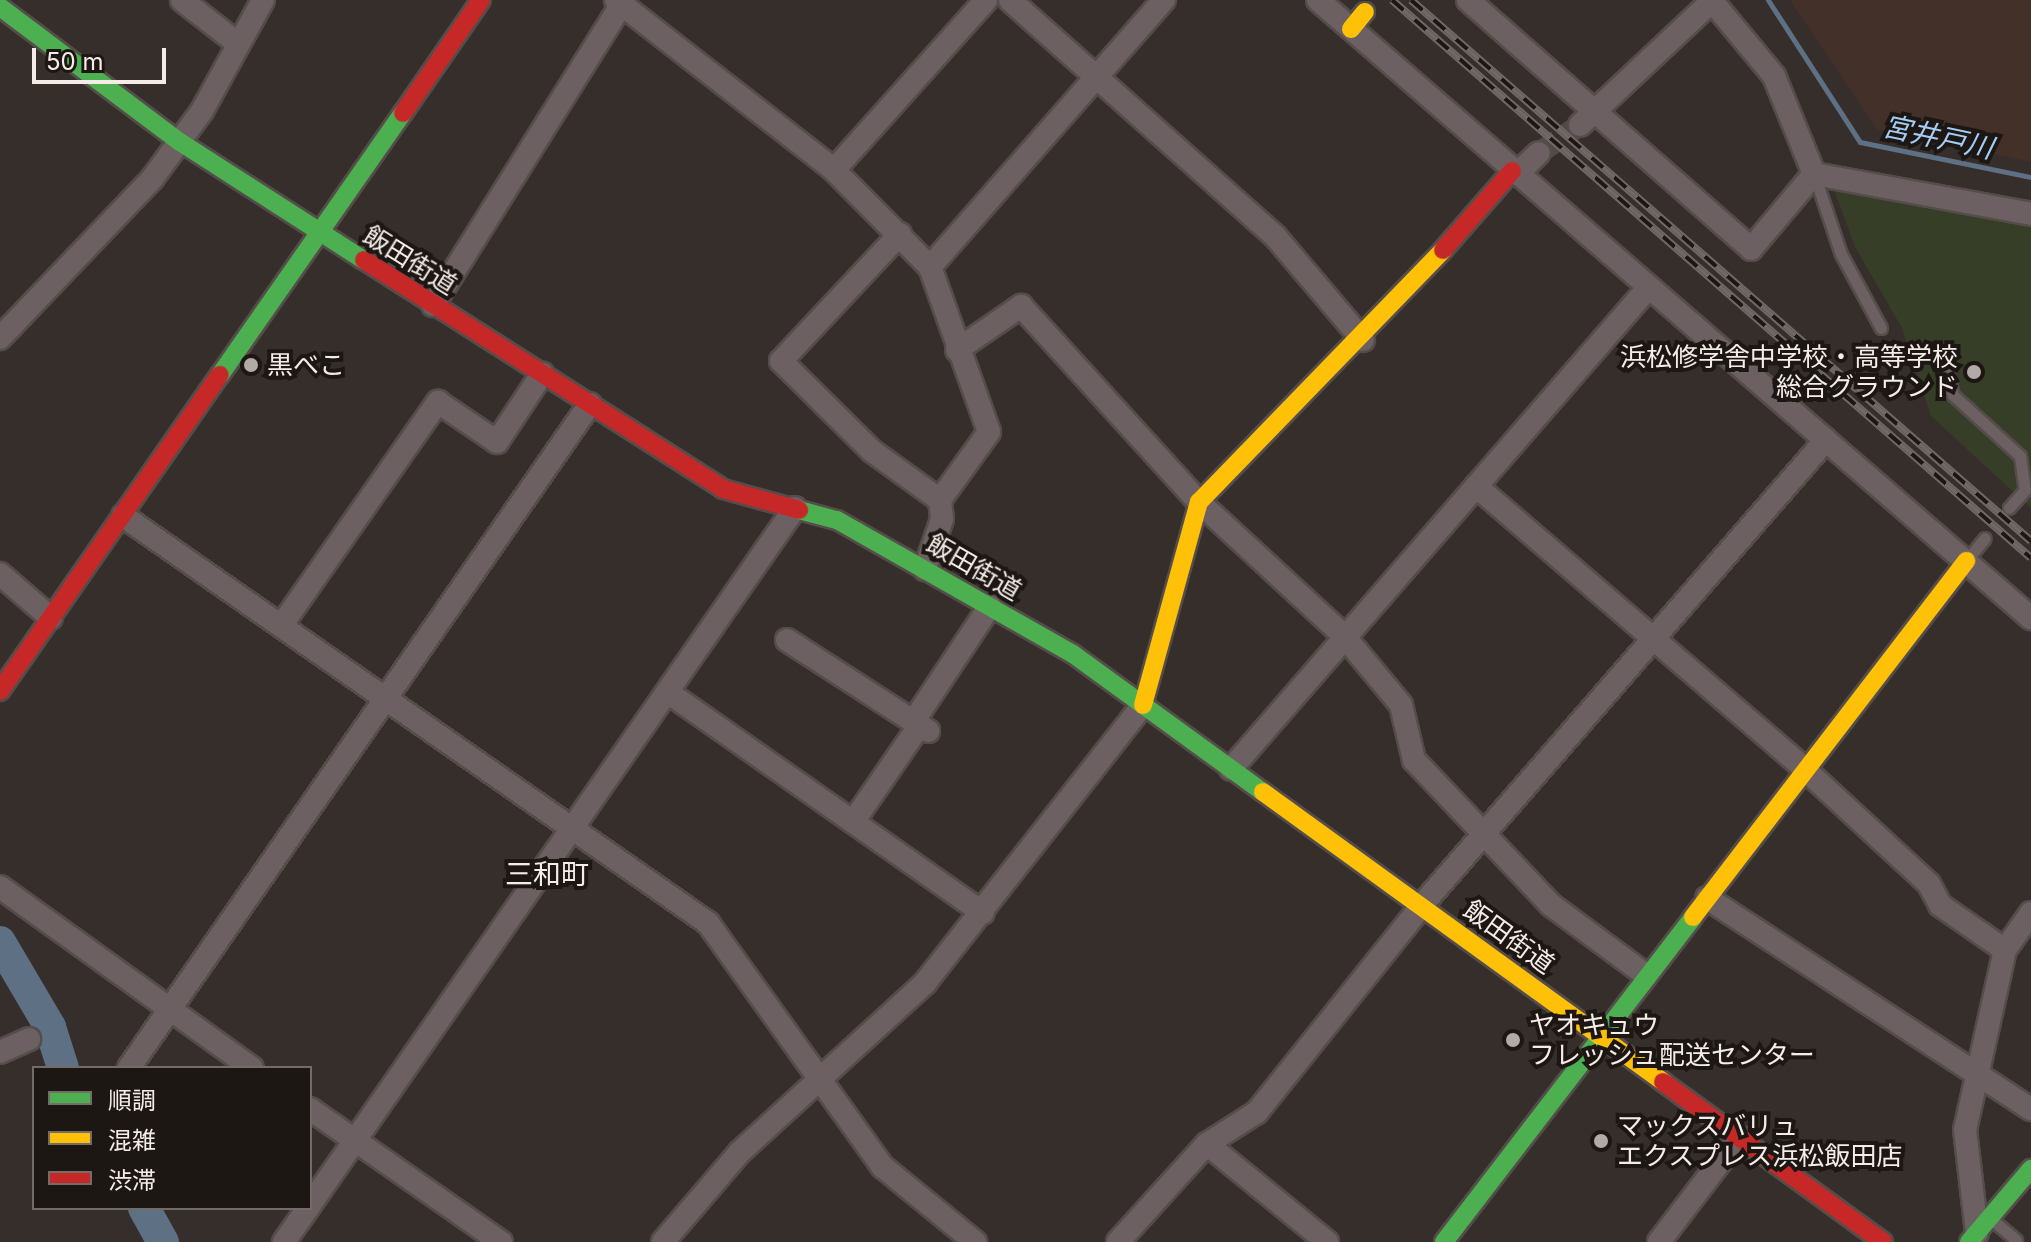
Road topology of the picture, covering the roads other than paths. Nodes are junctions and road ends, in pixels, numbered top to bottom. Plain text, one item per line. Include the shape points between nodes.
1 (182, 0) edge
2 (263, 0) edge
3 (481, 0) edge
4 (986, 0) edge
5 (1010, 0) edge
6 (1164, 0) edge
7 (1318, 0) edge
8 (1468, 0) edge
9 (1712, 0) edge
10 (620, 1) edge
11 (0, 7) edge
12 (237, 43) junction
13 (1096, 78) junction
14 (1589, 119) junction
15 (180, 142) junction
16 (1539, 153) tunnel mouth
17 (834, 170) junction
18 (1515, 172) junction
19 (1814, 174) junction
20 (2031, 214) edge
21 (320, 234) junction
22 (900, 234) junction
23 (930, 267) junction
24 (1649, 287) junction
25 (433, 305) junction
26 (1881, 328) dead end
27 (0, 338) edge
28 (1363, 340) junction
29 (957, 350) junction
30 (1942, 352) dead end
31 (542, 374) junction
32 (590, 404) junction
33 (1826, 440) junction
34 (1476, 486) junction
35 (940, 500) junction
36 (1199, 502) junction
37 (795, 508) junction
38 (2009, 508) dead end
39 (123, 516) junction
40 (1985, 538) dead end
41 (1966, 561) junction
42 (925, 569) junction
43 (0, 574) edge
44 (990, 606) junction
45 (51, 618) junction
46 (2031, 618) edge
47 (281, 626) junction
48 (1344, 636) junction
49 (1653, 639) junction
50 (787, 640) dead end
51 (0, 691) edge
52 (669, 693) junction
53 (387, 700) junction
54 (1143, 705) junction
55 (920, 726) junction
56 (1231, 769) junction
57 (1804, 771) junction
58 (853, 822) junction
59 (573, 830) junction
60 (1485, 833) junction
61 (0, 887) edge
62 (1707, 898) junction
63 (1422, 905) junction
64 (983, 913) junction
65 (2031, 913) edge
66 (2005, 950) junction
67 (1646, 975) junction
68 (170, 1009) junction
69 (1601, 1035) junction
70 (29, 1039) dead end
71 (0, 1052) edge
72 (130, 1066) edge
73 (249, 1066) edge
74 (1982, 1079) junction
75 (818, 1082) junction
76 (2031, 1109) edge
77 (312, 1110) edge
78 (1739, 1137) junction
79 (355, 1141) junction
80 (1207, 1144) junction
81 (2031, 1169) edge
82 (312, 1203) edge
83 (307, 1210) edge
84 (1979, 1231) edge
85 (2016, 1240) edge
86 (284, 1242) edge
87 (501, 1242) edge
88 (663, 1242) edge
89 (975, 1242) edge
90 (1118, 1242) edge
91 (1327, 1242) edge
92 (1444, 1242) edge
93 (1659, 1242) edge
94 (1883, 1242) edge

1 - 12 street
2 - 12 street
3 - 21 street
4 - 17 street
5 - 13 street
6 - 13 street
7 - 18 street via 1358,21
8 - 14 street
9 - 14 street
9 - 19 street via 1774,76
10 - 17 street
10 - 25 street
11 - 15 street, 飯田街道
12 - 15 street
13 - 23 street
13 - 28 street via 1275,236
14 - 19 street via 1751,249
15 - 21 street, 飯田街道
15 - 27 street via 114,224
16 - 18 street
17 - 22 street
18 - 24 street
18 - 28 street
19 - 20 street
19 - 26 lane via 1841,254
21 - 25 street, 飯田街道
21 - 39 street
22 - 23 street
22 - 35 street via 781,361 872,451
23 - 29 street
24 - 33 street
24 - 34 street
25 - 31 street, 飯田街道
28 - 36 street
29 - 35 street via 989,432
29 - 36 street via 1021,306
30 - 38 lane via 1953,395 2020,456 2025,490
31 - 32 street, 飯田街道
31 - 47 street via 497,442 438,402
32 - 37 street, 飯田街道 via 723,489
32 - 53 street
33 - 41 street
33 - 49 street
34 - 48 street
34 - 49 street
35 - 42 street via 942,519
36 - 48 street
36 - 54 street
37 - 42 street, 飯田街道 via 837,520
37 - 52 street
39 - 45 street
39 - 47 street
40 - 41 lane
41 - 46 street
41 - 57 street
42 - 44 street, 飯田街道
43 - 45 street
44 - 54 street, 飯田街道
44 - 55 street
45 - 51 street
47 - 53 street
48 - 56 street
48 - 60 street via 1401,705 1414,760
49 - 57 street
49 - 60 street
50 - 55 street
52 - 58 street
52 - 59 street
53 - 59 street
53 - 68 street
54 - 56 street, 飯田街道
54 - 64 street
55 - 58 street
56 - 63 street, 飯田街道
57 - 62 street
57 - 66 street via 1929,884 1940,905
58 - 64 street
59 - 75 street via 708,923
59 - 79 street
60 - 63 street
60 - 67 street via 1551,905
61 - 68 street
62 - 67 street
62 - 74 street
63 - 69 street, 飯田街道
63 - 80 street via 1257,1112
64 - 75 street via 925,983
65 - 66 street
66 - 74 street
67 - 69 street
68 - 72 street
68 - 73 street
69 - 78 street, 飯田街道
69 - 92 street
70 - 71 street
74 - 76 street
74 - 84 street via 1965,1130
75 - 88 street via 740,1152
75 - 89 street via 883,1167
77 - 79 street
78 - 93 street
78 - 94 street, 飯田街道
79 - 82 street
79 - 87 street
80 - 90 street
80 - 91 street
81 - 84 street
83 - 86 street
84 - 85 lane

